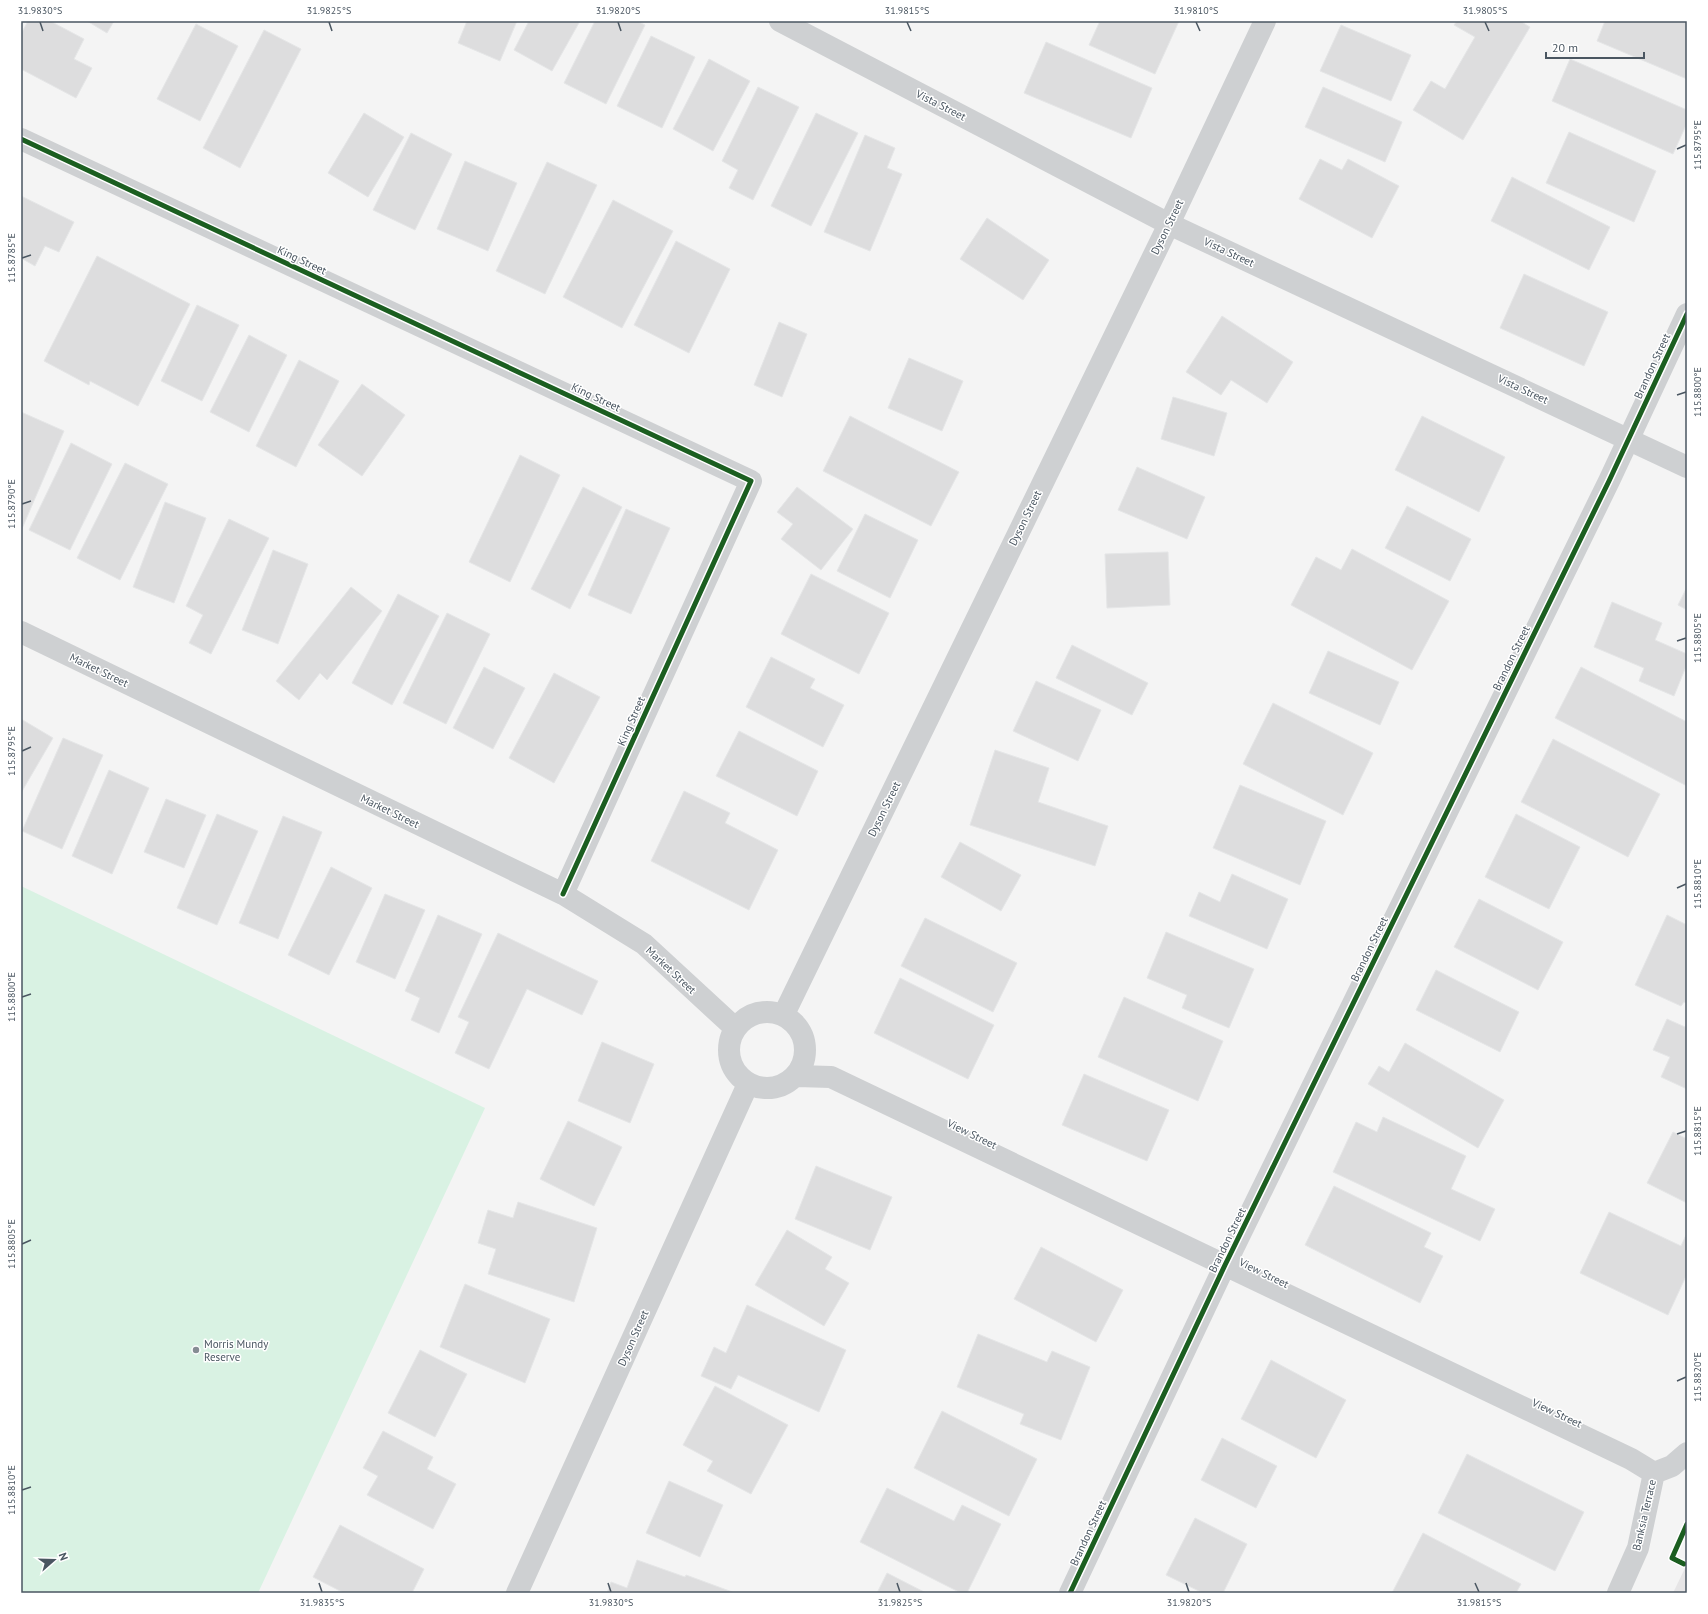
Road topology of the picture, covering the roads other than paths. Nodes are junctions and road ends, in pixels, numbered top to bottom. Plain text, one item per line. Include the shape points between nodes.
1 (780, 21) edge
2 (1265, 21) edge
3 (21, 139) edge
4 (1169, 224) junction
5 (1687, 314) edge
6 (1630, 439) junction
7 (1687, 467) edge
8 (21, 632) edge
9 (563, 894) junction
10 (784, 1014) junction
11 (735, 1028) junction
12 (797, 1076) junction
13 (748, 1084) junction
14 (1225, 1265) junction
15 (1687, 1453) edge
16 (1654, 1473) junction
17 (517, 1593) edge
18 (1070, 1593) edge
19 (1618, 1593) edge

1 - 4 street, Vista Street
2 - 4 street, Dyson Street
3 - 9 street, King Street via 751,481
4 - 6 street, Vista Street
4 - 10 street, Dyson Street
5 - 6 street, Brandon Street
6 - 7 street, Vista Street
6 - 14 street, Brandon Street
8 - 9 street, Market Street
9 - 11 street, Market Street via 644,944
10 - 11 street via 766,1011 754,1014
10 - 12 street via 801,1031 806,1055
11 - 13 street via 729,1046 734,1068
12 - 13 street via 783,1086 763,1088
12 - 14 street, View Street via 831,1077
13 - 17 street, Dyson Street
14 - 16 street, View Street via 1631,1459
14 - 18 street, Brandon Street
15 - 16 street, Banksia Terrace via 1672,1466
16 - 19 street, Banksia Terrace via 1638,1548

